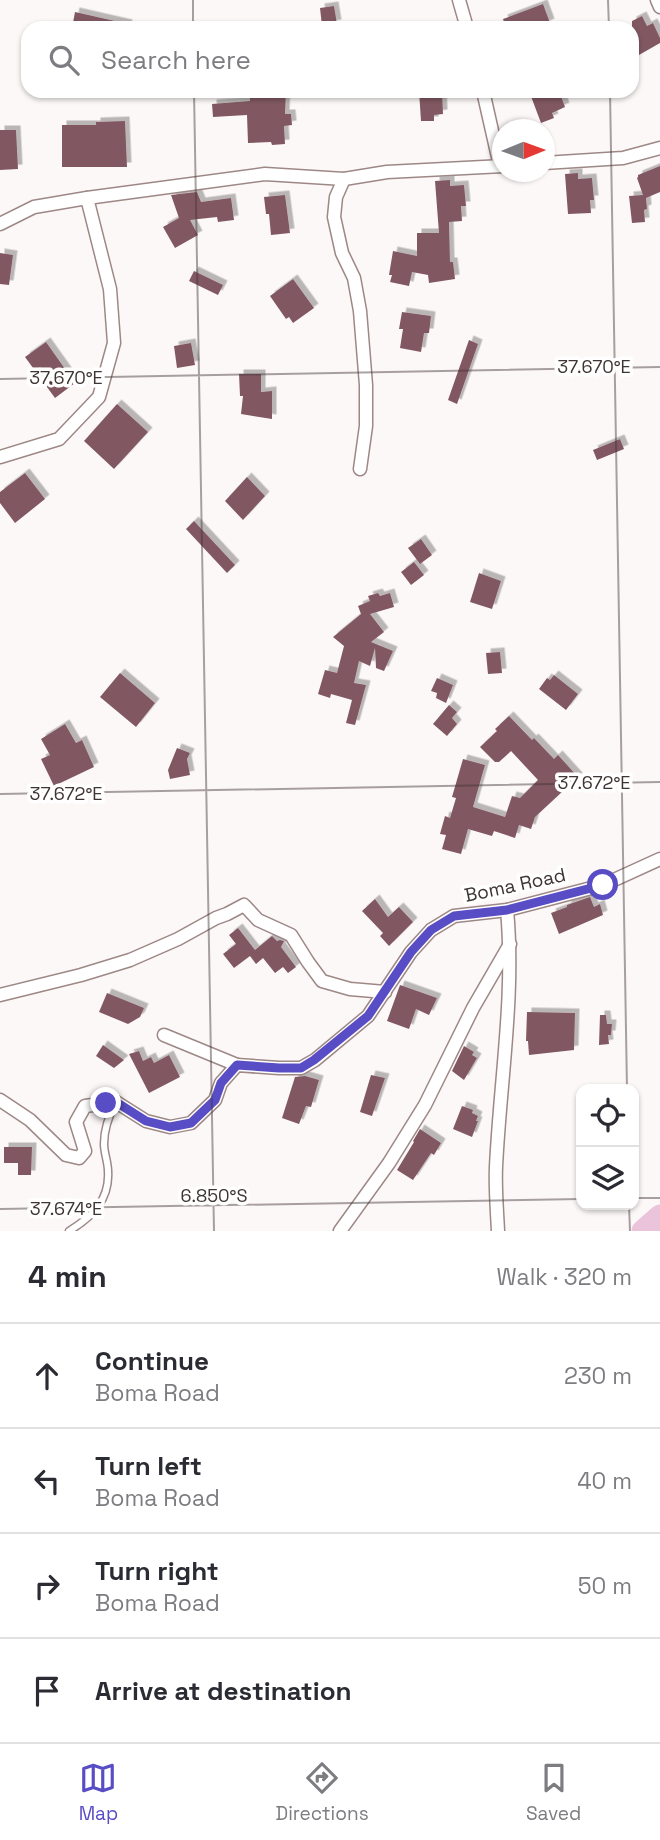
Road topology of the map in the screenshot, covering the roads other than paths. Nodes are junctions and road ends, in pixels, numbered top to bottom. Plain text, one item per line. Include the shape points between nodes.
1 (459, 0) edge
2 (657, 0) edge
3 (660, 7) edge
4 (465, 21) edge
5 (485, 98) edge
6 (492, 128) edge
7 (660, 148) edge
8 (555, 162) edge
9 (492, 166) edge
10 (344, 179) junction
11 (87, 198) junction
12 (0, 224) edge
13 (0, 457) edge
14 (359, 469) dead end
15 (660, 859) edge
16 (507, 910) junction
17 (510, 944) junction
18 (385, 992) junction
19 (0, 995) edge
20 (164, 1035) dead end
21 (237, 1065) junction
22 (0, 1100) edge
23 (116, 1102) junction
24 (69, 1231) edge
25 (340, 1231) edge
26 (498, 1231) edge

1 - 4 street
2 - 3 street
5 - 6 street
7 - 8 street via 623,158
9 - 10 street
10 - 11 street via 265,174
10 - 14 street via 334,218 360,311 366,426
11 - 12 street via 34,207
11 - 13 street via 110,289 114,343 99,397 59,439
15 - 16 street, Boma Road via 603,885
16 - 17 street
16 - 18 street, Boma Road via 454,916 431,930
17 - 25 street via 425,1105
17 - 26 street via 496,1170
18 - 19 street via 322,981 291,935 258,920 243,905 130,960
18 - 21 street, Boma Road via 368,1016 301,1068
20 - 21 street, Boma Road
21 - 23 street via 221,1083 215,1100 191,1123 170,1127 146,1121
22 - 23 street via 30,1120 66,1155 79,1158 85,1151 76,1122 85,1106
23 - 24 lane via 107,1119 104,1197 87,1220

